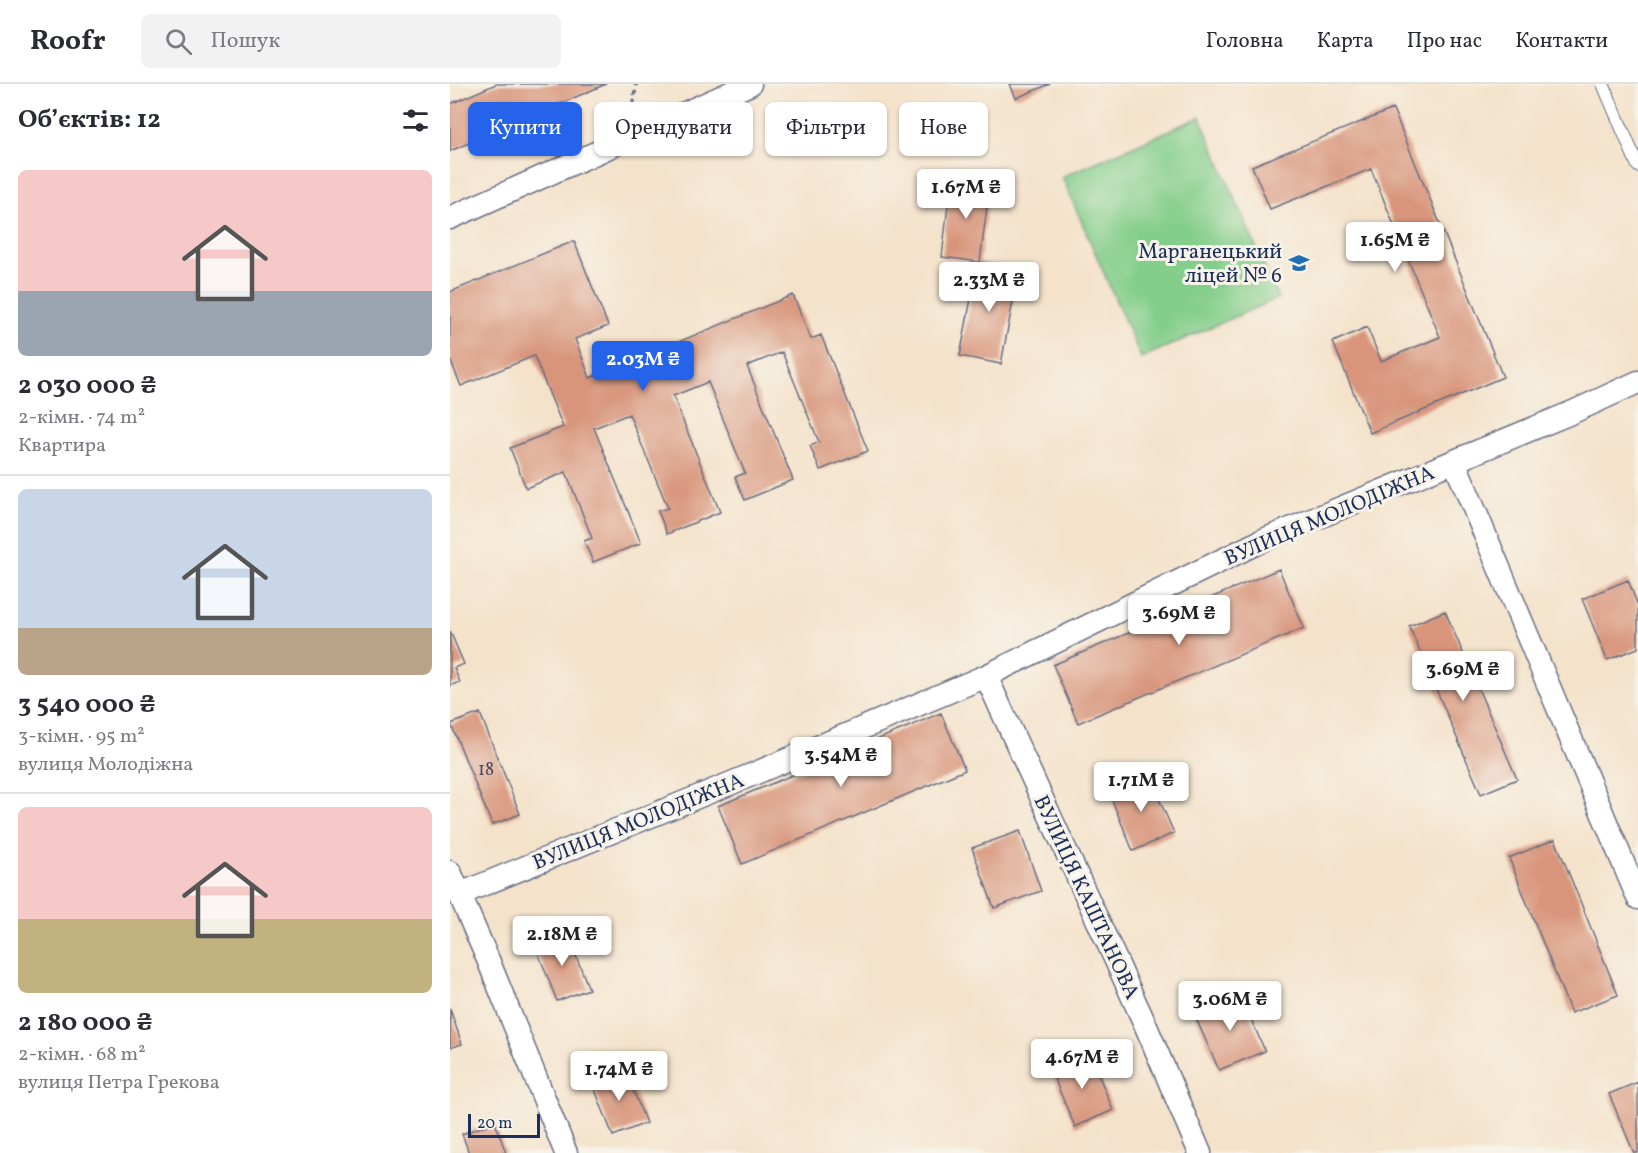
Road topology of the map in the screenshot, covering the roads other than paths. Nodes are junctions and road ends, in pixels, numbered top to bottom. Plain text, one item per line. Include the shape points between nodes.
1 (750, 84) edge
2 (1603, 84) edge
3 (1638, 166) edge
4 (450, 218) edge
5 (1638, 381) edge
6 (1454, 461) junction
7 (986, 676) junction
8 (450, 872) edge
9 (460, 894) junction
10 (1638, 898) edge
11 (566, 1153) edge
12 (1200, 1153) edge

1 - 4 street
2 - 3 lane
5 - 6 street, ВУЛИЦЯ МОЛОДІЖНА
6 - 7 street, ВУЛИЦЯ МОЛОДІЖНА via 1261,541
6 - 10 street
7 - 9 street, ВУЛИЦЯ МОЛОДІЖНА
7 - 12 street, ВУЛИЦЯ КАШТАНОВА
8 - 9 street
9 - 11 street

